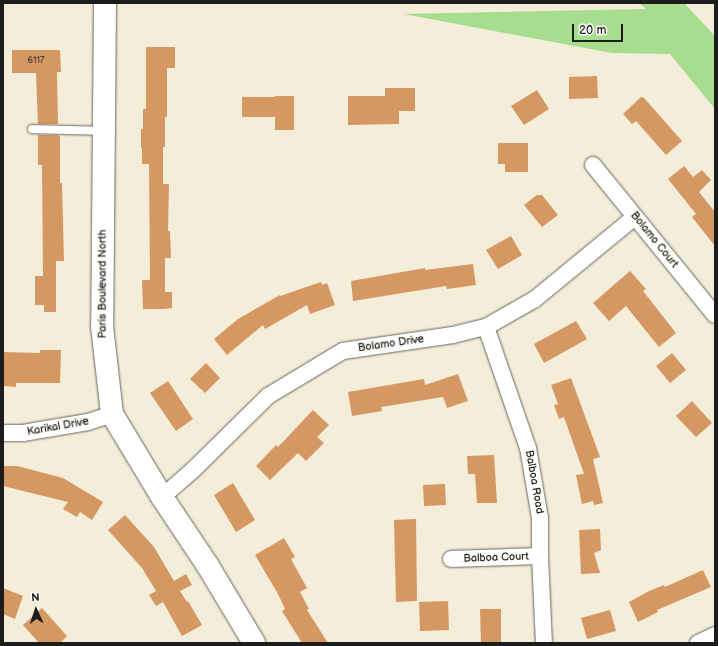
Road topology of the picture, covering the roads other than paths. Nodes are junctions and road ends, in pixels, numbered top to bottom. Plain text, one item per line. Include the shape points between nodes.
1 (105, 3) edge
2 (32, 129) dead end
3 (104, 131) junction
4 (593, 165) dead end
5 (635, 217) junction
6 (715, 315) edge
7 (486, 327) junction
8 (112, 414) junction
9 (3, 433) edge
10 (162, 497) junction
11 (540, 556) junction
12 (451, 559) dead end
13 (715, 635) edge
14 (254, 643) edge
15 (544, 643) edge
16 (698, 643) edge

1 - 3 street, Paris Boulevard North
2 - 3 lane
3 - 8 street, Paris Boulevard North via 102,326
4 - 5 street, Bolamo Court
5 - 6 street, Bolamo Court
5 - 7 street, Bolamo Drive via 536,298
7 - 10 street, Bolamo Drive via 453,335 343,351 268,396
7 - 11 street, Balboa Road via 528,448 540,518
8 - 9 street, Karikal Drive via 88,422 23,433
8 - 10 street, Paris Boulevard North
10 - 14 street, Paris Boulevard North via 208,566
11 - 12 street, Balboa Court
11 - 15 street, Balboa Road
13 - 16 street

